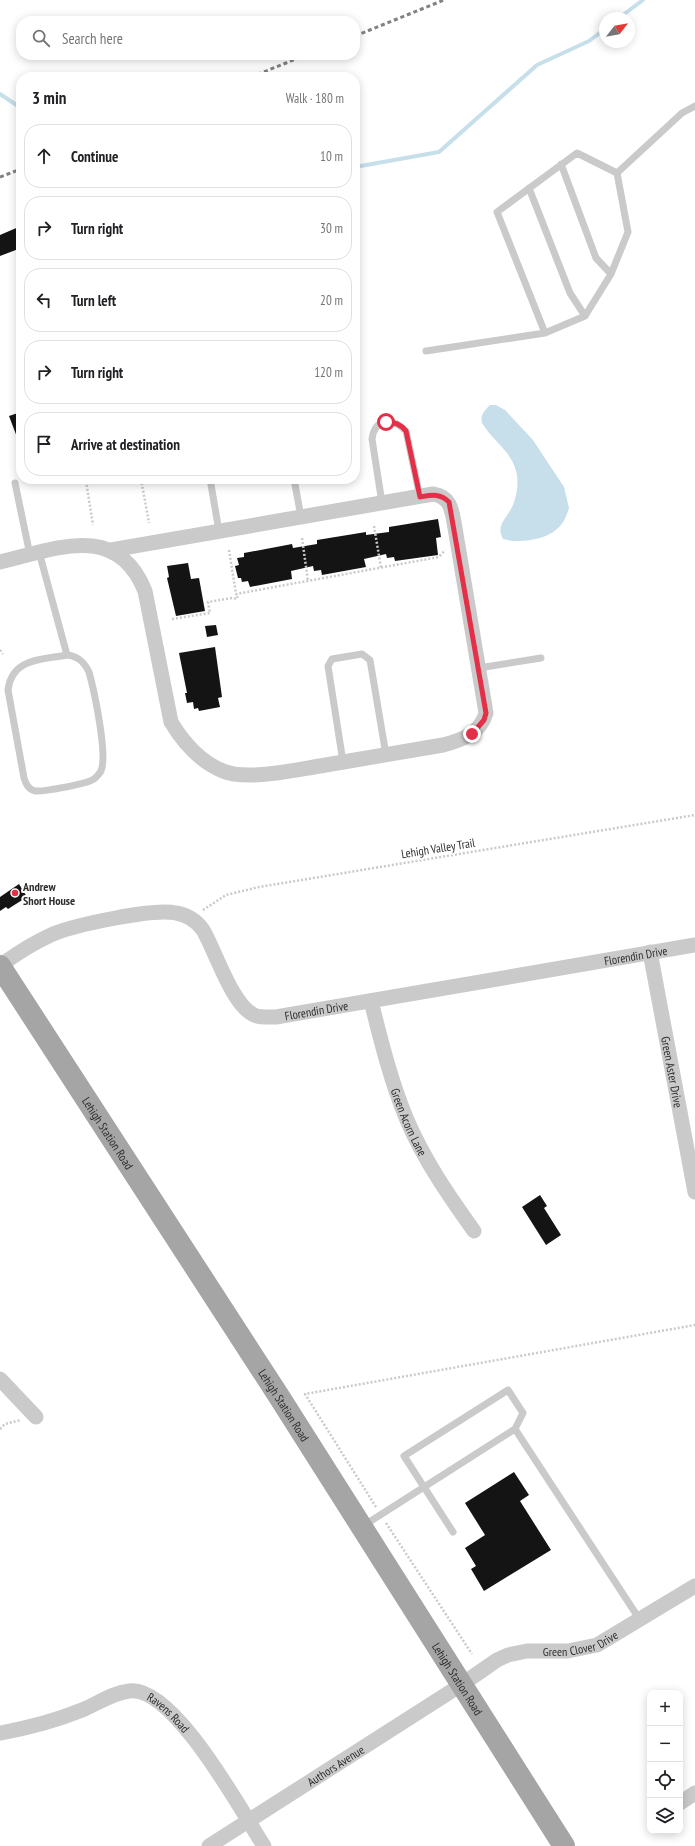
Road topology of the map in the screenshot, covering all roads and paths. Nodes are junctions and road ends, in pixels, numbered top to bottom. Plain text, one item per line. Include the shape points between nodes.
1 (695, 106) edge
2 (561, 164) junction
3 (617, 173) junction
4 (529, 188) junction
5 (611, 274) junction
6 (585, 316) junction
7 (545, 333) junction
8 (426, 351) dead end
9 (14, 483) dead end
10 (86, 484) edge
11 (142, 484) edge
12 (211, 484) edge
13 (295, 484) edge
14 (420, 497) junction
15 (382, 503) junction
16 (301, 517) junction
17 (149, 523) dead end
18 (93, 525) dead end
19 (374, 526) dead end
20 (455, 528) junction
21 (219, 531) junction
22 (302, 538) dead end
23 (111, 550) junction
24 (230, 550) dead end
25 (34, 554) junction
26 (0, 562) edge
27 (381, 568) junction
28 (308, 581) junction
29 (238, 594) junction
30 (172, 619) dead end
31 (0, 650) edge
32 (3, 654) dead end
33 (67, 655) junction
34 (541, 658) dead end
35 (479, 668) junction
36 (386, 755) junction
37 (343, 762) junction
38 (695, 815) edge
39 (191, 918) junction
40 (695, 945) edge
41 (650, 952) junction
42 (0, 966) edge
43 (371, 1001) junction
44 (695, 1192) edge
45 (474, 1232) dead end
46 (0, 1379) edge
47 (36, 1417) joint
48 (0, 1429) edge
49 (515, 1429) junction
50 (424, 1487) junction
51 (361, 1527) junction
52 (453, 1532) dead end
53 (695, 1586) edge
54 (640, 1620) junction
55 (461, 1685) junction
56 (0, 1733) edge
57 (695, 1793) edge
58 (683, 1801) edge
59 (248, 1821) junction
60 (209, 1846) edge
61 (264, 1846) edge
62 (564, 1846) edge

1 - 3 lane via 682,113
2 - 3 lane via 577,153
2 - 4 lane
2 - 5 lane via 596,258
3 - 5 lane via 628,232
4 - 6 lane via 570,293
4 - 7 lane via 497,212
5 - 6 lane
6 - 7 lane
7 - 8 lane
9 - 25 lane
10 - 18 path
11 - 17 path
12 - 21 lane
13 - 16 lane
14 - 15 street
14 - 15 lane via 406,431 400,425 386,422 373,430 372,439
14 - 20 street via 433,494 446,498
15 - 16 street
16 - 21 street
19 - 27 path
20 - 27 path via 440,557
20 - 35 street
21 - 23 street
22 - 28 path
23 - 25 street via 76,545
23 - 37 street via 124,558 140,578 150,609 171,722 188,746 223,771 237,775 270,774
24 - 29 path
25 - 26 street
25 - 33 lane
27 - 28 path
28 - 29 path
29 - 30 path via 237,599 208,602 210,613
31 - 32 path
33 - 33 lane via 80,659 89,672 102,741 103,762 100,773 92,780 34,791 27,786 24,778 8,690 9,681 19,666
34 - 35 lane
35 - 36 street via 486,713 484,720 472,734 443,745
36 - 37 street
36 - 37 lane via 370,660 362,654 332,659 328,666
38 - 39 path, Lehigh Valley Trail via 259,887 226,895
39 - 42 street via 174,912 156,912 96,922 54,934 17,953
39 - 43 street, Florendin Drive via 197,922 209,940 234,993 243,1006 253,1014 276,1017
40 - 41 street, Florendin Drive
41 - 43 street, Florendin Drive
41 - 44 street, Green Aster Drive
42 - 51 main road, Lehigh Station Road
43 - 45 street, Green Acorn Lane via 393,1084 407,1120 445,1191
46 - 47 street
47 - 48 path via 6,1424
49 - 50 lane
49 - 50 lane via 523,1413 508,1390 404,1456
49 - 54 lane
50 - 51 lane
50 - 52 lane
51 - 55 main road, Lehigh Station Road
53 - 54 street, Green Clover Drive
54 - 55 street, Green Clover Drive via 611,1638 585,1649 527,1651 508,1655 496,1660
55 - 59 street, Authors Avenue
55 - 62 main road, Lehigh Station Road
56 - 59 street, Ravens Road via 41,1725 130,1690 153,1696 181,1723 215,1768
57 - 58 street
59 - 60 street, Authors Avenue
59 - 61 street, Ravens Road

